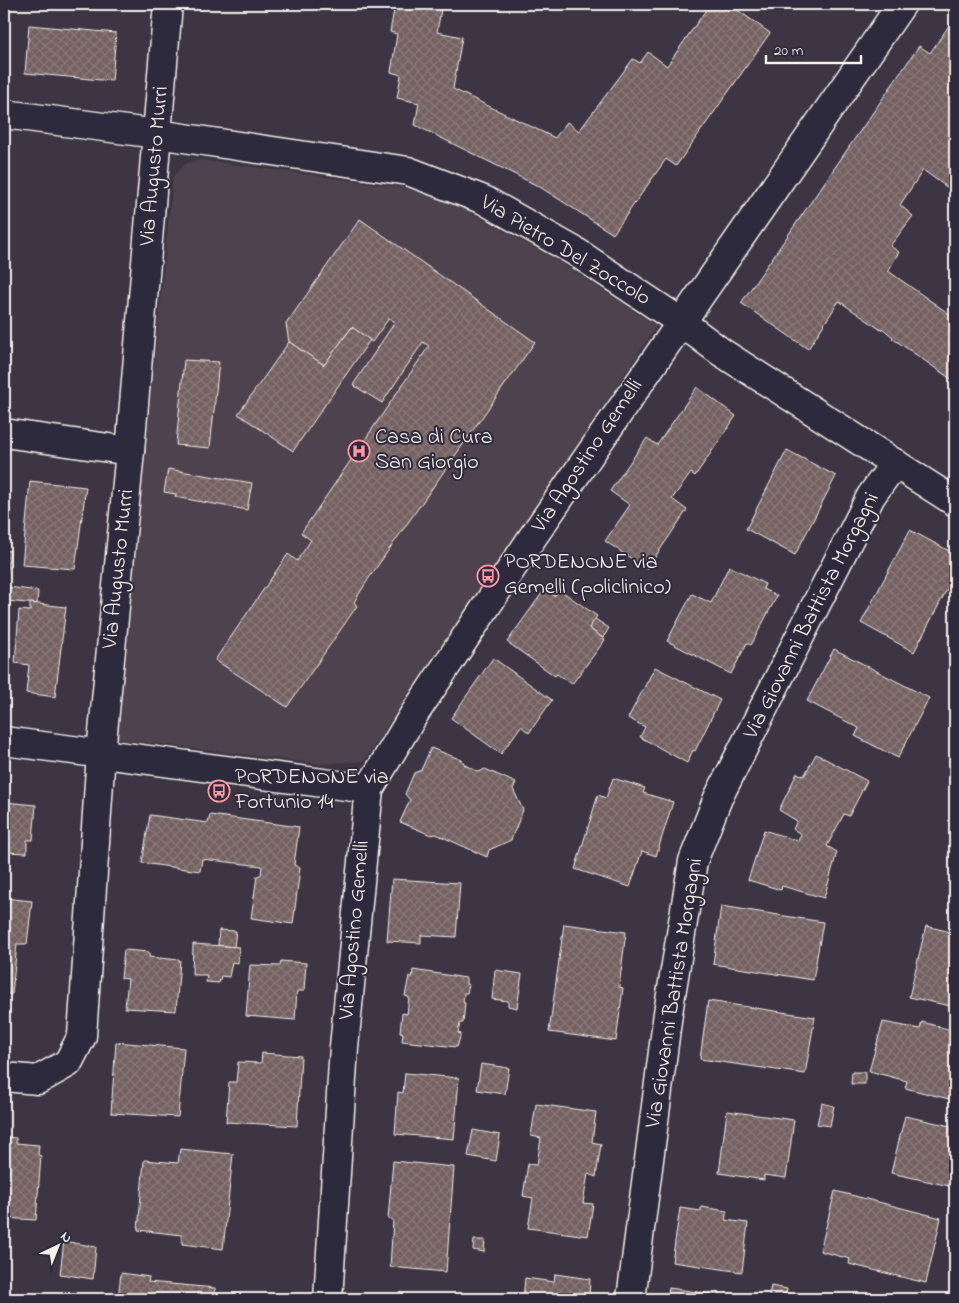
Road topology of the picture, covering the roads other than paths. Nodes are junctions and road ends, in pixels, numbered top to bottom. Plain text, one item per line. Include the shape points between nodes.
1 (168, 4) edge
2 (902, 4) edge
3 (4, 114) edge
4 (157, 134) junction
5 (681, 322) junction
6 (4, 433) edge
7 (130, 451) junction
8 (895, 463) junction
9 (955, 502) edge
10 (4, 740) edge
11 (101, 753) junction
12 (368, 789) junction
13 (4, 1077) edge
14 (328, 1299) edge
15 (631, 1299) edge

1 - 4 street, Via Augusto Murri
2 - 5 street, Via Agostino Gemelli
3 - 4 street, Via Pietro Del Zoccolo
4 - 5 street, Via Pietro Del Zoccolo via 408,171 484,200 576,252
4 - 7 street, Via Augusto Murri
5 - 8 street, Via Pietro Del Zoccolo via 721,352
5 - 12 street, Via Agostino Gemelli via 413,716
6 - 7 street
7 - 11 street, Via Augusto Murri
8 - 9 street, Via Pietro Del Zoccolo
8 - 15 street, Via Giovanni Battista Morgagni via 871,496 718,798 694,860 668,1013
10 - 11 street
11 - 12 street
11 - 13 street, Via Augusto Murri via 82,1036 68,1063 38,1080
12 - 14 street, Via Agostino Gemelli via 344,1047

